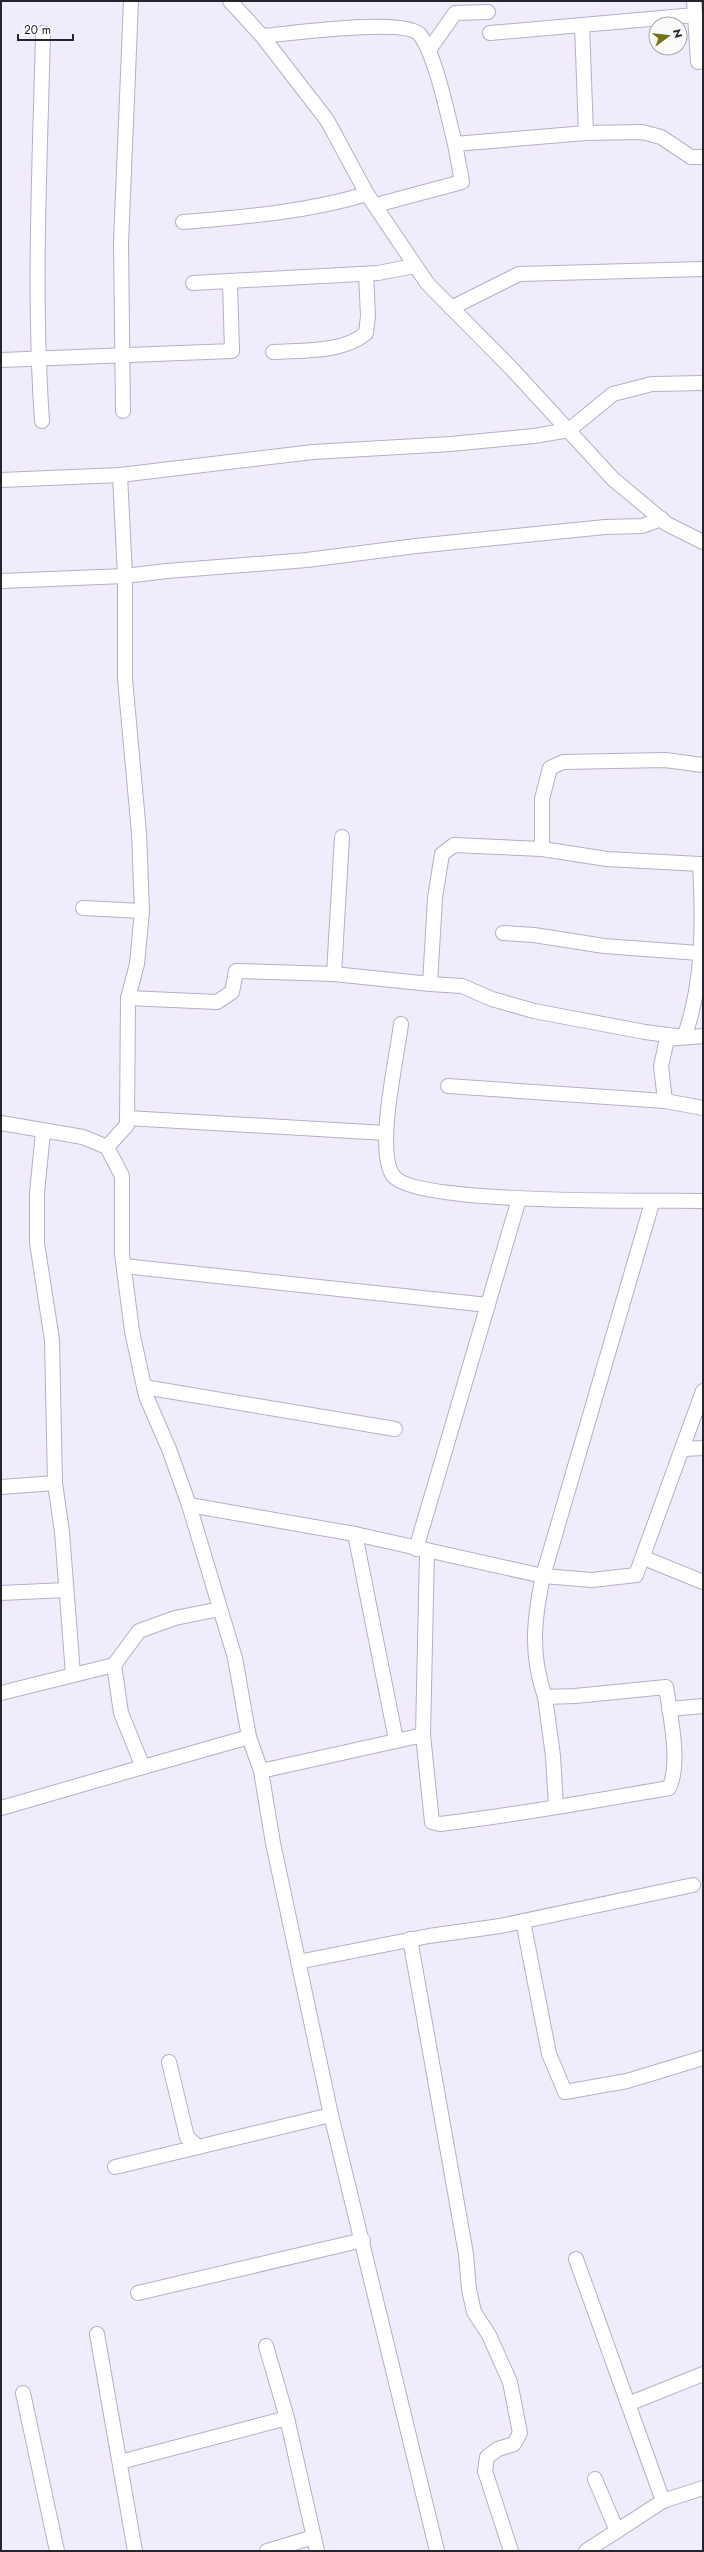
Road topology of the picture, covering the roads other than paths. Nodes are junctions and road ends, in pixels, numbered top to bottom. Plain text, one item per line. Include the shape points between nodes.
1 (131, 1) edge
2 (230, 1) edge
3 (694, 1) edge
4 (488, 12) dead end
5 (695, 15) junction
6 (582, 25) junction
7 (44, 32) dead end
8 (490, 33) dead end
9 (262, 36) junction
10 (429, 50) junction
11 (703, 61) edge
12 (586, 133) junction
13 (456, 144) junction
14 (703, 157) edge
15 (367, 194) junction
16 (376, 205) junction
17 (184, 222) dead end
18 (415, 266) junction
19 (703, 268) edge
20 (366, 274) junction
21 (230, 282) junction
22 (193, 284) dead end
23 (451, 308) junction
24 (273, 352) dead end
25 (121, 355) junction
26 (38, 359) junction
27 (1, 360) edge
28 (703, 383) edge
29 (123, 411) dead end
30 (42, 421) dead end
31 (569, 430) junction
32 (120, 475) junction
33 (1, 480) edge
34 (662, 520) junction
35 (703, 542) edge
36 (124, 576) junction
37 (1, 581) edge
38 (703, 764) edge
39 (342, 837) dead end
40 (542, 849) junction
41 (702, 885) edge
42 (82, 908) dead end
43 (142, 911) junction
44 (503, 934) dead end
45 (699, 953) junction
46 (334, 974) junction
47 (430, 984) junction
48 (128, 998) junction
49 (401, 1024) dead end
50 (703, 1036) edge
51 (684, 1037) junction
52 (448, 1086) dead end
53 (665, 1101) junction
54 (703, 1108) edge
55 (127, 1118) junction
56 (1, 1123) edge
57 (43, 1132) junction
58 (386, 1133) junction
59 (107, 1147) junction
60 (519, 1199) junction
61 (703, 1201) edge
62 (652, 1203) junction
63 (124, 1266) junction
64 (488, 1305) junction
65 (144, 1387) junction
66 (703, 1391) edge
67 (396, 1429) dead end
68 (683, 1448) junction
69 (703, 1448) edge
70 (55, 1483) junction
71 (1, 1487) edge
72 (189, 1505) junction
73 (355, 1534) junction
74 (421, 1550) junction
75 (644, 1558) junction
76 (543, 1576) junction
77 (703, 1582) edge
78 (66, 1590) junction
79 (1, 1593) edge
80 (220, 1609) junction
81 (114, 1665) junction
82 (73, 1674) junction
83 (1, 1693) edge
84 (545, 1696) junction
85 (703, 1706) edge
86 (669, 1710) junction
87 (423, 1735) junction
88 (249, 1737) junction
89 (396, 1740) junction
90 (143, 1767) junction
91 (261, 1771) junction
92 (556, 1807) junction
93 (1, 1808) edge
94 (693, 1885) dead end
95 (523, 1921) junction
96 (410, 1939) junction
97 (298, 1962) junction
98 (703, 2058) edge
99 (169, 2062) dead end
100 (331, 2115) junction
101 (198, 2147) junction
102 (114, 2167) dead end
103 (363, 2240) junction
104 (576, 2259) dead end
105 (138, 2293) dead end
106 (98, 2334) dead end
107 (266, 2346) dead end
108 (703, 2374) edge
109 (23, 2393) dead end
110 (628, 2404) junction
111 (286, 2418) junction
112 (120, 2462) junction
113 (595, 2480) dead end
114 (703, 2488) edge
115 (663, 2501) junction
116 (617, 2531) junction
117 (314, 2537) junction
118 (590, 2550) edge
119 (57, 2551) edge
120 (135, 2551) edge
121 (267, 2551) edge
122 (317, 2551) edge
123 (437, 2551) edge
124 (510, 2551) edge

1 - 25 street via 121,243
2 - 9 street
3 - 5 street
4 - 10 street via 455,13
5 - 6 street
5 - 11 street via 698,62
6 - 8 street
6 - 12 street
7 - 26 street
9 - 10 street via 382,25 402,27 419,33
9 - 15 street via 327,120
10 - 13 street
12 - 13 street
12 - 14 street via 642,132 661,137 691,157
13 - 16 street via 462,182
15 - 16 street
15 - 17 street via 290,212
16 - 18 street
18 - 20 street
18 - 23 street
19 - 23 street via 519,274
20 - 21 street
20 - 24 street via 368,316 366,333 361,338 356,342 334,347
21 - 22 street
21 - 25 street via 232,351
23 - 31 street
25 - 26 street
25 - 29 street
26 - 27 street
26 - 30 street
28 - 31 street via 652,384 613,394
31 - 32 street via 496,441 313,452
31 - 34 street via 613,479
32 - 33 street
32 - 36 street
34 - 35 street
34 - 36 street via 642,526 605,527 307,560 167,570
36 - 37 street
36 - 43 street via 125,679 140,833
38 - 40 street via 665,760 617,760 563,762 550,768 542,799
39 - 46 street
40 - 41 street via 607,859 700,864
40 - 47 street via 454,845 442,854 435,898
41 - 45 street
42 - 43 street
43 - 48 street via 137,964
44 - 45 street via 534,935 604,946
45 - 51 street via 692,1016
46 - 47 street
46 - 48 street via 236,971 232,992 217,1002
47 - 51 street via 462,986 492,999 534,1011
48 - 55 street
49 - 58 street
50 - 51 street
51 - 53 street via 667,1039 661,1066
52 - 53 street
53 - 54 street
55 - 58 street
55 - 59 street via 126,1125
56 - 57 street
57 - 59 street via 83,1137
57 - 70 street via 37,1193 37,1243 52,1340
58 - 60 street via 386,1154 392,1175 400,1182 424,1188
59 - 63 street via 122,1176
60 - 62 street
60 - 64 street
61 - 62 street
62 - 76 street
63 - 64 street
63 - 65 street via 132,1331
64 - 74 street
65 - 67 street
65 - 72 street
66 - 68 street
68 - 69 street
68 - 75 street
70 - 71 street
70 - 78 street
72 - 73 street
72 - 80 street
73 - 74 street
73 - 89 street
74 - 76 street
74 - 87 street
75 - 76 street via 636,1575 592,1580
75 - 77 street
76 - 84 street via 534,1617 538,1675
78 - 79 street
78 - 82 street
80 - 81 street via 175,1618 139,1631
80 - 88 street via 235,1658
81 - 82 street
81 - 90 street via 121,1713
82 - 83 street
84 - 86 street via 575,1696 666,1687
84 - 92 street via 553,1756
85 - 86 street
86 - 92 street via 674,1759 673,1779 668,1788
87 - 89 street
87 - 92 street via 432,1822 440,1824
88 - 90 street
88 - 91 street
89 - 91 street
90 - 93 street
91 - 97 street
94 - 95 street
95 - 96 street
95 - 98 street via 549,2054 565,2092 627,2081
96 - 97 street
96 - 124 street via 466,2254 468,2290 474,2312 489,2335 510,2382 520,2433 514,2444 487,2457 485,2471
97 - 100 street
99 - 101 street via 188,2137
100 - 101 street
100 - 103 street
101 - 102 street
103 - 105 street
103 - 123 street via 383,2334
104 - 110 street
106 - 112 street
107 - 111 street
108 - 110 street
109 - 119 street
110 - 115 street
111 - 112 street
111 - 117 street
112 - 120 street
113 - 116 street
114 - 115 street
115 - 116 street
116 - 118 street
117 - 121 street
117 - 122 street

